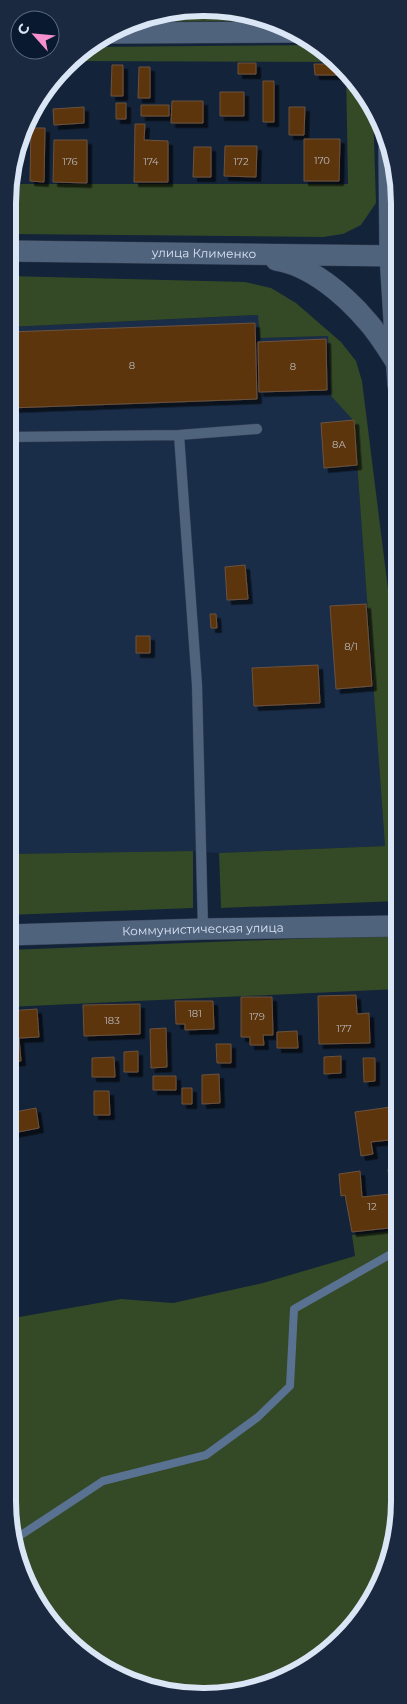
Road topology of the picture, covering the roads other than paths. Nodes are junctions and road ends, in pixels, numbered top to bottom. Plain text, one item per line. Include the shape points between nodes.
1 (277, 32) edge
2 (128, 33) edge
3 (16, 251) edge
4 (224, 253) junction
5 (391, 256) edge
6 (391, 355) edge
7 (256, 429) dead end
8 (179, 435) junction
9 (16, 437) edge
10 (391, 926) edge
11 (203, 929) junction
12 (16, 935) edge

1 - 2 street
3 - 4 street, улица Клименко
4 - 5 street, улица Клименко
4 - 6 street via 293,262 335,290 368,321
7 - 8 lane
8 - 9 lane
8 - 11 lane via 197,684
10 - 11 street, Коммунистическая улица
11 - 12 street, Коммунистическая улица

